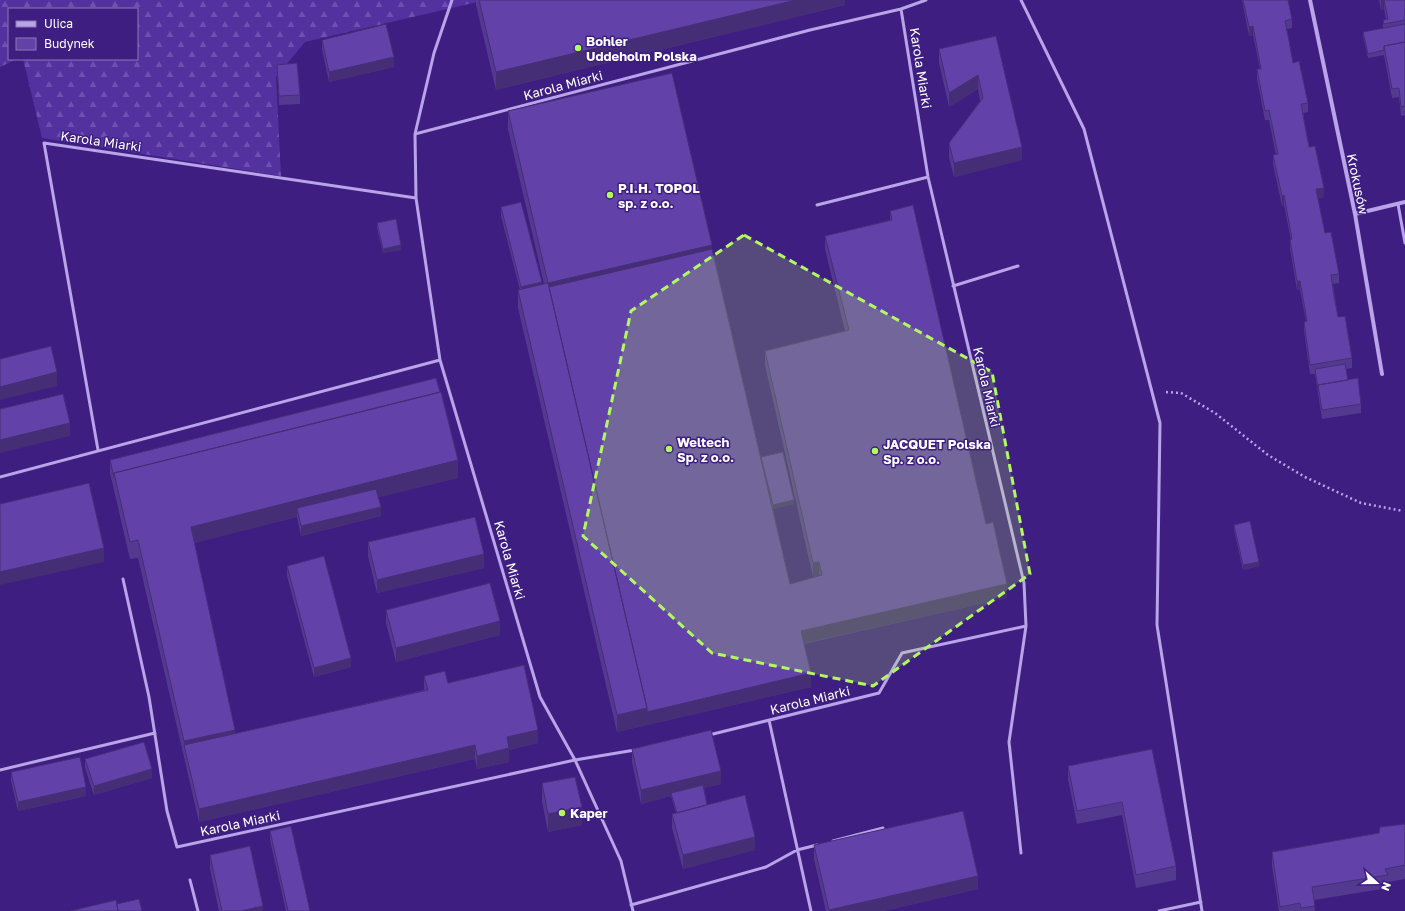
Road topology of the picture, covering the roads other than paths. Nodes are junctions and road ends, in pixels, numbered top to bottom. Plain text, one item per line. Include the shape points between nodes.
1 (452, 0) edge
2 (926, 0) edge
3 (1021, 0) edge
4 (1310, 0) edge
5 (901, 9) junction
6 (415, 134) junction
7 (928, 177) junction
8 (416, 198) junction
9 (1405, 202) edge
10 (1398, 204) junction
11 (817, 205) dead end
12 (1354, 214) junction
13 (1405, 243) edge
14 (1018, 266) dead end
15 (953, 286) junction
16 (440, 360) junction
17 (1382, 374) dead end
18 (98, 450) junction
19 (0, 477) edge
20 (123, 579) dead end
21 (1026, 626) junction
22 (768, 720) junction
23 (155, 733) junction
24 (702, 736) edge
25 (642, 748) edge
26 (575, 760) junction
27 (0, 770) edge
28 (883, 828) edge
29 (826, 843) edge
30 (819, 845) edge
31 (798, 850) junction
32 (1021, 853) dead end
33 (190, 880) dead end
34 (1201, 902) junction
35 (631, 905) junction
36 (198, 911) edge
37 (633, 911) edge
38 (811, 911) edge
39 (1159, 911) edge
40 (1202, 911) edge

1 - 6 lane, Karola Miarki via 434,53
2 - 5 lane, Karola Miarki
3 - 34 lane via 1084,129 1160,423 1156,626
4 - 12 street, Krokusów
5 - 6 lane, Karola Miarki via 810,30
5 - 7 lane, Karola Miarki
6 - 8 lane, Karola Miarki
7 - 11 lane
7 - 15 lane, Karola Miarki
8 - 16 lane, Karola Miarki
8 - 18 lane, Karola Miarki via 44,143
9 - 10 street
10 - 12 street
10 - 13 lane
12 - 17 street, Krokusów
14 - 15 lane
15 - 21 lane, Karola Miarki via 1024,583
16 - 18 lane
16 - 26 lane, Karola Miarki via 540,697
18 - 19 lane
20 - 23 lane, Karola Miarki
21 - 22 lane, Karola Miarki via 902,653 879,693
21 - 32 lane, Karola Miarki via 1009,742
22 - 24 lane, Karola Miarki
22 - 31 lane
23 - 26 lane, Karola Miarki via 167,811 177,847
23 - 27 lane
25 - 26 lane, Karola Miarki
26 - 35 lane, Karola Miarki via 621,861
28 - 29 lane
30 - 31 lane
31 - 35 lane via 766,867
31 - 38 lane
33 - 36 lane
34 - 39 lane
34 - 40 lane
35 - 37 lane, Karola Miarki

